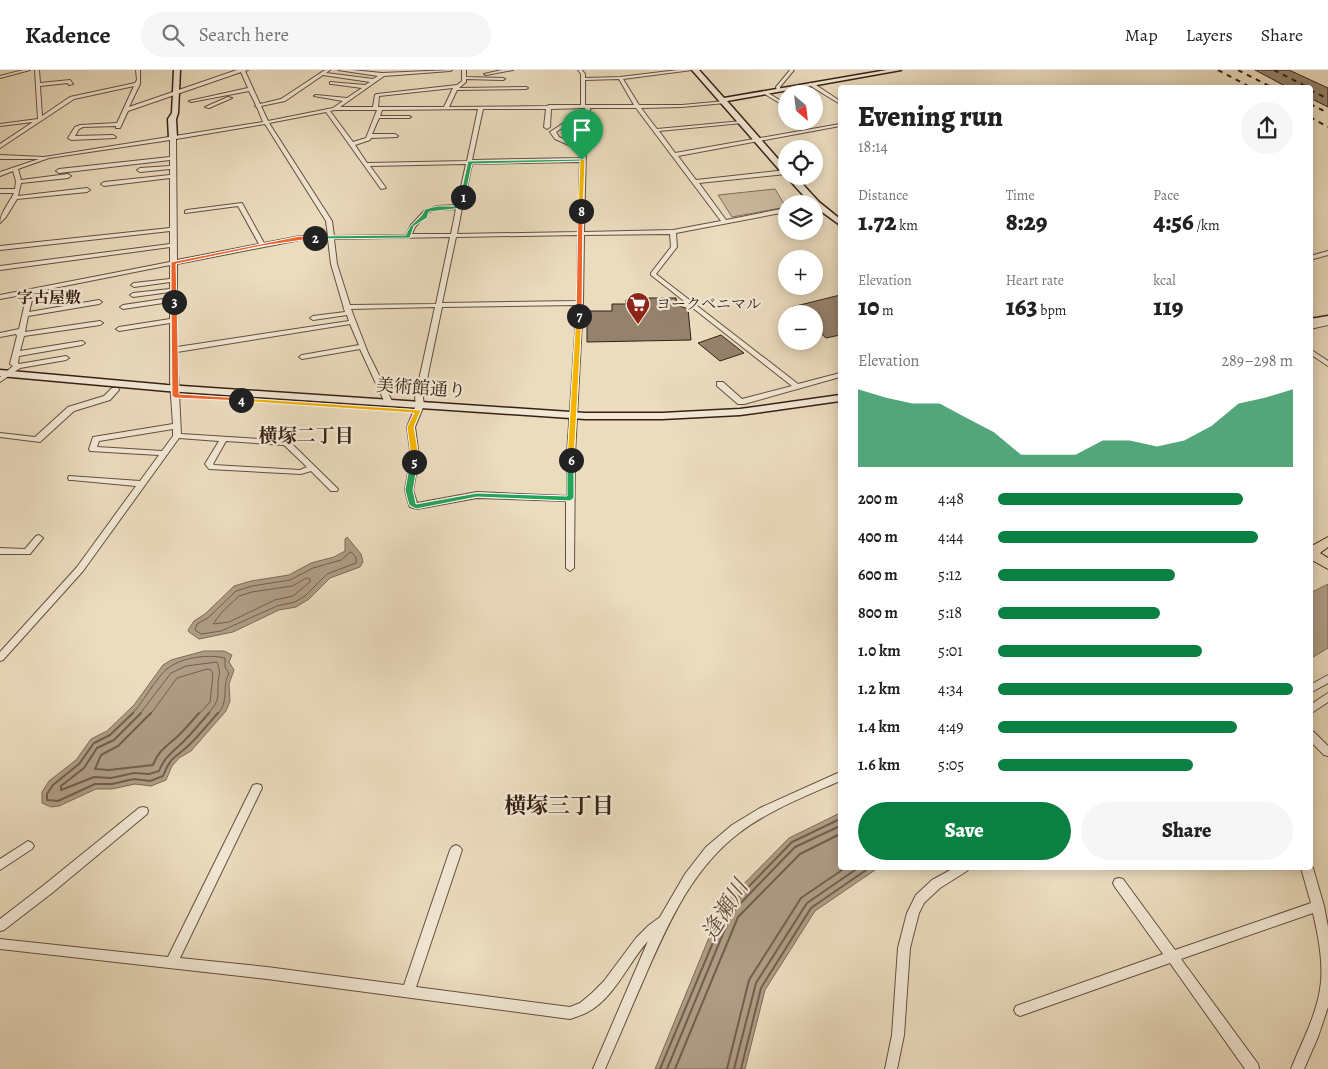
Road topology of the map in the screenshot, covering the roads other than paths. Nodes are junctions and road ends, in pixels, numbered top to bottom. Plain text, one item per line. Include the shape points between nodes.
1 (28, 70) edge
2 (37, 70) edge
3 (138, 70) edge
4 (170, 70) edge
5 (177, 70) edge
6 (244, 70) edge
7 (328, 70) edge
8 (340, 70) edge
9 (390, 70) edge
10 (450, 70) edge
11 (464, 70) edge
12 (511, 70) edge
13 (580, 70) edge
14 (690, 70) edge
15 (695, 70) edge
16 (792, 70) edge
17 (898, 70) edge
18 (496, 71) edge
19 (322, 74) junction
20 (486, 74) dead end
21 (383, 75) junction
22 (0, 77) edge
23 (464, 78) junction
24 (620, 78) junction
25 (583, 79) junction
26 (504, 80) dead end
27 (375, 81) junction
28 (332, 82) dead end
29 (71, 84) dead end
30 (138, 84) junction
31 (811, 84) junction
32 (37, 85) junction
33 (779, 85) edge
34 (806, 85) edge
35 (366, 86) junction
36 (456, 87) junction
37 (526, 88) dead end
38 (778, 90) edge
39 (251, 92) junction
40 (765, 92) junction
41 (173, 94) junction
42 (316, 96) dead end
43 (348, 100) junction
44 (191, 101) dead end
45 (724, 101) junction
46 (778, 101) edge
47 (838, 102) edge
48 (257, 106) junction
49 (549, 106) junction
50 (585, 106) junction
51 (637, 106) junction
52 (207, 107) dead end
53 (446, 107) junction
54 (481, 107) junction
55 (335, 109) junction
56 (378, 109) junction
57 (126, 110) junction
58 (328, 110) junction
59 (377, 117) junction
60 (409, 117) dead end
61 (39, 119) junction
62 (266, 122) junction
63 (742, 122) junction
64 (119, 124) junction
65 (0, 125) edge
66 (838, 125) edge
67 (547, 127) dead end
68 (823, 128) edge
69 (657, 130) junction
70 (814, 130) edge
71 (369, 136) junction
72 (395, 136) dead end
73 (112, 137) junction
74 (173, 138) junction
75 (758, 141) junction
76 (352, 144) junction
77 (0, 146) edge
78 (108, 148) junction
79 (674, 155) junction
80 (0, 157) edge
81 (48, 157) junction
82 (173, 158) junction
83 (582, 160) junction
84 (470, 162) junction
85 (778, 163) edge
86 (368, 164) junction
87 (173, 166) junction
88 (15, 169) junction
89 (140, 170) dead end
90 (59, 171) dead end
91 (778, 173) edge
92 (0, 174) edge
93 (84, 174) dead end
94 (173, 176) junction
95 (18, 182) junction
96 (696, 182) junction
97 (104, 184) dead end
98 (798, 185) edge
99 (384, 188) dead end
100 (87, 190) dead end
101 (0, 191) edge
102 (16, 191) junction
103 (806, 195) edge
104 (14, 198) junction
105 (0, 206) edge
106 (10, 206) junction
107 (461, 207) junction
108 (823, 211) edge
109 (187, 212) dead end
110 (778, 212) edge
111 (0, 220) edge
112 (725, 222) junction
113 (838, 222) edge
114 (174, 229) junction
115 (673, 232) junction
116 (580, 233) junction
117 (408, 236) junction
118 (455, 236) junction
119 (332, 237) junction
120 (262, 244) junction
121 (174, 245) junction
122 (0, 248) edge
123 (1328, 253) edge
124 (1313, 257) edge
125 (174, 263) junction
126 (0, 268) edge
127 (174, 280) junction
128 (134, 285) dead end
129 (174, 290) junction
130 (31, 291) junction
131 (133, 295) dead end
132 (0, 298) edge
133 (174, 299) junction
134 (99, 302) dead end
135 (580, 303) junction
136 (440, 304) junction
137 (123, 307) dead end
138 (348, 310) junction
139 (1328, 313) edge
140 (25, 315) junction
141 (1313, 316) edge
142 (313, 318) dead end
143 (1328, 319) edge
144 (174, 320) junction
145 (353, 322) junction
146 (1313, 322) edge
147 (100, 323) dead end
148 (1328, 323) edge
149 (1313, 326) edge
150 (118, 329) dead end
151 (20, 333) junction
152 (0, 335) edge
153 (82, 343) dead end
154 (362, 347) junction
155 (174, 350) junction
156 (16, 354) junction
157 (1313, 354) edge
158 (302, 356) dead end
159 (66, 358) dead end
160 (1313, 358) edge
161 (18, 366) junction
162 (1328, 366) edge
163 (838, 376) edge
164 (2, 377) edge
165 (720, 384) dead end
166 (796, 386) junction
167 (115, 390) junction
168 (175, 392) junction
169 (838, 398) edge
170 (389, 403) junction
171 (838, 405) edge
172 (419, 408) junction
173 (574, 419) junction
174 (176, 426) junction
175 (0, 436) edge
176 (177, 436) junction
177 (224, 439) junction
178 (164, 454) junction
179 (312, 468) junction
180 (72, 478) dead end
181 (143, 484) junction
182 (334, 490) dead end
183 (570, 498) junction
184 (39, 538) dead end
185 (1328, 541) edge
186 (0, 551) edge
187 (1316, 556) edge
188 (570, 568) dead end
189 (0, 658) edge
190 (1328, 679) edge
191 (1313, 687) edge
192 (1328, 698) edge
193 (1313, 708) edge
194 (1313, 739) edge
195 (1328, 752) edge
196 (838, 777) edge
197 (256, 788) dead end
198 (143, 811) dead end
199 (28, 846) dead end
200 (456, 850) dead end
201 (0, 865) edge
202 (960, 870) edge
203 (1308, 870) edge
204 (1119, 883) dead end
205 (1318, 906) junction
206 (665, 920) junction
207 (0, 926) edge
208 (0, 944) edge
209 (1171, 956) junction
210 (172, 962) junction
211 (408, 991) junction
212 (1020, 1010) dead end
213 (599, 1069) edge
214 (891, 1069) edge
215 (1254, 1069) edge
216 (1297, 1069) edge

1 - 22 street
2 - 32 street
3 - 30 street
4 - 41 street
5 - 41 street
6 - 39 street
6 - 41 street
7 - 19 street
8 - 21 street
9 - 21 street
10 - 21 street
11 - 23 street
12 - 18 street
13 - 25 street
14 - 24 street
15 - 45 street
16 - 33 street
17 - 31 street
18 - 20 street
19 - 27 street
19 - 48 street via 283,100
21 - 27 street
23 - 26 street
23 - 36 street
24 - 25 street
24 - 51 street
25 - 50 street
27 - 35 street
28 - 35 street
29 - 32 street via 70,81
30 - 57 street
30 - 61 street via 72,98
31 - 34 street
31 - 47 street
32 - 61 street
35 - 43 street
36 - 37 street
36 - 53 street
36 - 56 street via 377,95
38 - 40 street
39 - 44 street
39 - 48 street
39 - 52 street
40 - 45 street
40 - 46 street
41 - 57 street
41 - 74 street via 168,114 172,119
42 - 43 street
43 - 55 street
45 - 51 street via 682,106
45 - 63 street
48 - 62 street
49 - 50 street
49 - 54 street
49 - 67 street
50 - 51 street
50 - 83 street via 589,121 567,123 553,132 558,138 583,148
51 - 69 street
53 - 54 street
53 - 56 street
54 - 84 street
55 - 56 street
55 - 58 street
56 - 59 street
57 - 64 street
58 - 62 street
58 - 76 street
59 - 60 street
59 - 71 street
61 - 65 street
61 - 77 street
62 - 74 street
62 - 119 street via 329,221
63 - 69 street
63 - 75 street
64 - 73 street
64 - 73 street via 82,126 71,138
66 - 68 street
69 - 79 street
70 - 75 street
71 - 72 street
71 - 76 street
73 - 78 street
74 - 78 street
74 - 82 street
75 - 79 street
75 - 85 street
76 - 86 street
78 - 81 street
79 - 96 street
80 - 81 street
81 - 88 street
82 - 87 street
82 - 90 street
83 - 84 street
83 - 116 street
84 - 86 street
84 - 107 street
86 - 99 street
87 - 89 street
87 - 94 street
88 - 92 street
88 - 95 street
91 - 96 street
93 - 95 street
94 - 97 street
94 - 114 street
95 - 102 street
96 - 112 street
98 - 103 street
100 - 104 street
101 - 102 street
102 - 104 street
104 - 106 street
105 - 106 street
106 - 111 street
107 - 117 street via 427,211 412,226
107 - 118 street
108 - 113 street
109 - 120 street via 240,204
110 - 112 street
112 - 115 street
114 - 121 street
114 - 122 street
115 - 116 street
115 - 166 street via 674,247 653,274
116 - 118 street
116 - 135 street
117 - 118 street
117 - 119 street
118 - 136 street
119 - 120 street
119 - 138 street via 334,264
120 - 125 street
121 - 125 street
121 - 126 street
123 - 124 street
125 - 127 street
125 - 130 street
127 - 128 street
127 - 129 street
129 - 131 street
129 - 133 street
130 - 132 street
130 - 140 street
133 - 137 street
133 - 144 street
134 - 140 street
135 - 136 street
135 - 173 street
136 - 138 street
136 - 172 street
138 - 142 street
138 - 145 street
139 - 141 street
140 - 151 street
143 - 146 street
144 - 150 street
144 - 155 street
145 - 154 street
145 - 155 street
147 - 151 street
148 - 149 street
151 - 152 street
151 - 156 street
153 - 156 street
154 - 158 street
154 - 170 street
155 - 168 street
156 - 161 street via 14,364
157 - 162 street
159 - 161 street
160 - 162 street
161 - 164 street
163 - 166 street
164 - 167 street, 美術館通り
164 - 168 street, 美術館通り
165 - 166 street via 741,402
167 - 168 street, 美術館通り
167 - 175 street via 107,398 71,409 37,440
168 - 170 street, 美術館通り
168 - 172 street, 美術館通り
168 - 174 street
169 - 173 street, 美術館通り via 740,412
170 - 172 street, 美術館通り
171 - 173 street, 美術館通り via 710,421 645,423
172 - 173 street, 美術館通り
172 - 183 street via 411,427 415,457 409,490 413,505 477,495
173 - 183 street
174 - 176 street
174 - 178 street via 96,440 93,450
176 - 177 street
176 - 178 street
177 - 179 street via 286,443
177 - 179 street via 209,464 212,467 302,472
178 - 181 street
179 - 182 street
180 - 181 street
181 - 189 street via 80,569
183 - 188 street
184 - 186 street via 27,552
185 - 187 main road
190 - 191 street
192 - 193 street
194 - 195 street
196 - 206 street via 773,807 722,839 675,898
197 - 210 street
198 - 207 street
199 - 201 street
200 - 211 street
202 - 214 street via 936,884 913,912 904,948 898,1034
203 - 205 street
204 - 209 street
205 - 209 street
205 - 216 street via 1326,947 1327,980 1319,1020
206 - 211 street via 649,931 597,998 578,1011 570,1013
206 - 213 street
208 - 210 street
209 - 212 street
209 - 215 street
210 - 211 street

